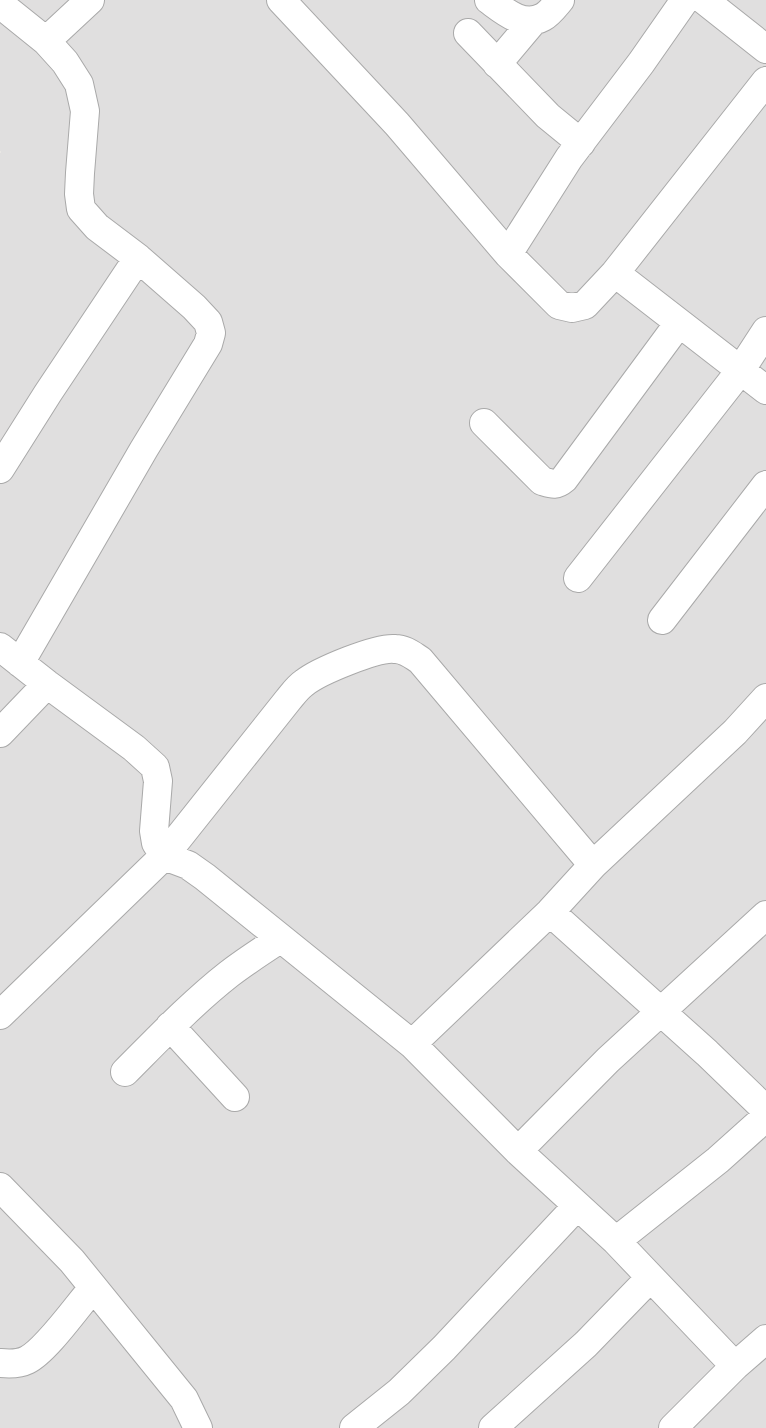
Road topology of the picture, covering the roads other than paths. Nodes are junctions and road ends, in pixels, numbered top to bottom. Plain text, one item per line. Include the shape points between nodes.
1 (90, 0) edge
2 (281, 0) edge
3 (489, 0) edge
4 (560, 0) edge
5 (685, 0) edge
6 (704, 0) edge
7 (0, 4) edge
8 (534, 20) junction
9 (468, 33) dead end
10 (46, 41) junction
11 (766, 49) edge
12 (497, 64) junction
13 (766, 81) edge
14 (581, 143) junction
15 (508, 254) junction
16 (138, 258) junction
17 (615, 273) junction
18 (679, 323) junction
19 (766, 331) edge
20 (740, 371) junction
21 (766, 390) edge
22 (484, 424) dead end
23 (0, 469) edge
24 (766, 485) edge
25 (578, 578) dead end
26 (662, 620) dead end
27 (10, 655) edge
28 (47, 684) junction
29 (766, 698) edge
30 (0, 733) edge
31 (164, 856) junction
32 (593, 865) junction
33 (550, 912) junction
34 (766, 915) edge
35 (280, 939) junction
36 (661, 1012) junction
37 (0, 1015) edge
38 (170, 1026) junction
39 (412, 1044) junction
40 (125, 1072) dead end
41 (235, 1097) dead end
42 (766, 1110) edge
43 (766, 1117) edge
44 (518, 1151) junction
45 (0, 1187) edge
46 (577, 1206) junction
47 (616, 1241) junction
48 (650, 1278) junction
49 (93, 1288) junction
50 (766, 1339) edge
51 (0, 1363) edge
52 (734, 1366) junction
53 (369, 1424) edge
54 (198, 1428) edge
55 (493, 1428) edge
56 (674, 1428) edge

1 - 10 street
2 - 15 street via 397,124
3 - 8 street via 508,15
4 - 8 street via 544,17
5 - 14 street
6 - 11 street
7 - 10 street
8 - 12 street
9 - 12 street
10 - 16 street via 79,84 85,111 79,180 81,209 97,227
12 - 14 street via 548,116
13 - 17 street
14 - 15 street
15 - 17 street via 559,305 572,308 585,306
16 - 23 street
16 - 27 street via 208,322 211,333 208,344 144,450
17 - 18 street
18 - 20 street
18 - 22 street via 559,484 542,481
19 - 20 street
20 - 21 street
20 - 25 street
24 - 26 street
27 - 28 street
28 - 30 street
28 - 31 street via 155,767 158,781 154,831 156,843
29 - 32 street via 735,732
31 - 32 street via 303,683 319,673 379,650 395,648 420,660
31 - 35 street via 205,876
31 - 37 street
32 - 33 street
33 - 36 street
33 - 39 street
34 - 36 street
35 - 38 street via 230,973
35 - 39 street
36 - 42 street
36 - 44 street via 608,1060
38 - 40 street
38 - 41 street
39 - 44 street
43 - 47 street via 718,1160
44 - 46 street
45 - 49 street via 72,1261
46 - 47 street
46 - 53 street
47 - 48 street
48 - 52 street
48 - 55 street via 586,1344
49 - 51 street via 39,1352 26,1361
49 - 54 street via 184,1399
50 - 52 street
52 - 56 street

